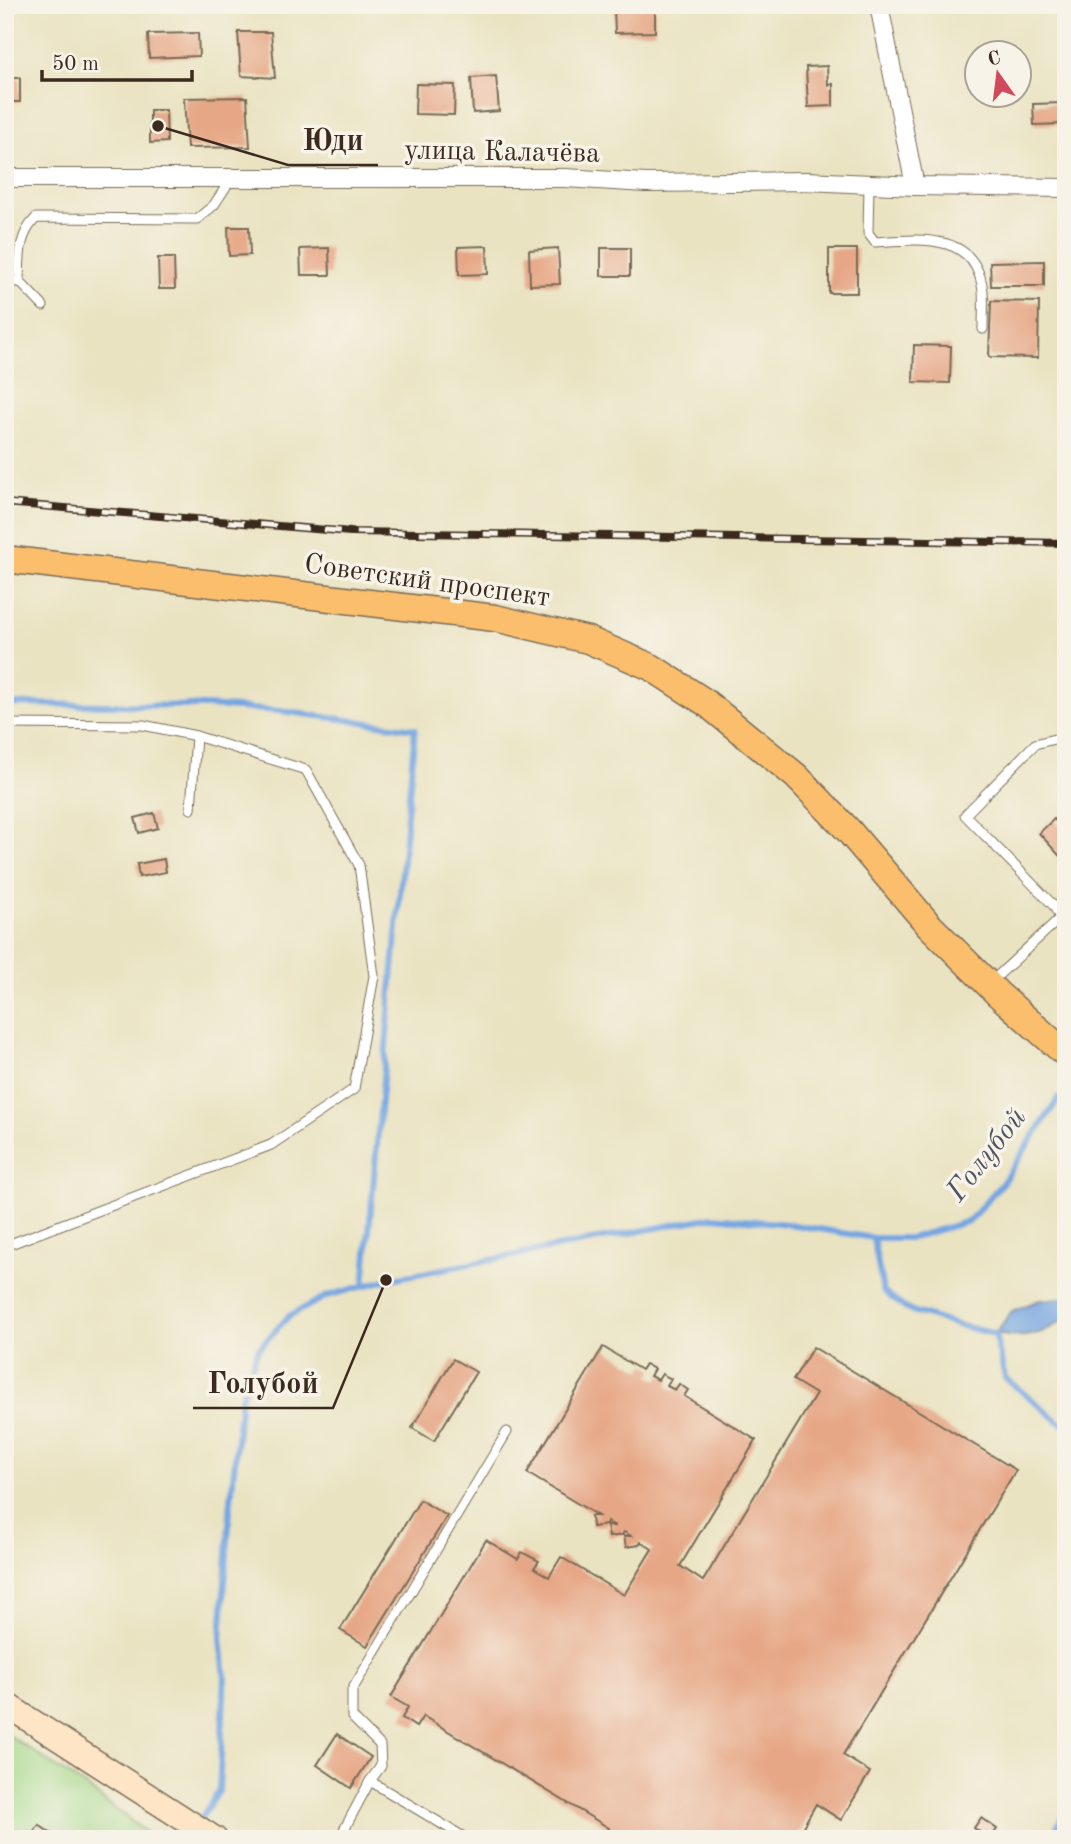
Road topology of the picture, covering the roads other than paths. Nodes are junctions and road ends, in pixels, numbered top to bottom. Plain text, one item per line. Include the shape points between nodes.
1 (879, 5) edge
2 (232, 177) junction
3 (5, 178) edge
4 (869, 184) junction
5 (915, 186) junction
6 (1066, 188) edge
7 (19, 281) junction
8 (5, 284) edge
9 (43, 306) dead end
10 (983, 328) dead end
11 (5, 559) edge
12 (5, 724) edge
13 (196, 736) junction
14 (1066, 736) edge
15 (191, 809) dead end
16 (993, 989) junction
17 (1066, 1054) edge
18 (1066, 1073) edge
19 (5, 1246) edge
20 (507, 1432) dead end
21 (5, 1704) edge
22 (370, 1781) junction
23 (202, 1830) edge
24 (343, 1837) edge
25 (467, 1839) edge

1 - 5 street
2 - 3 street, улица Калачёва
2 - 4 street, улица Калачёва
2 - 7 lane via 214,205 197,219 36,218 21,239
4 - 5 street, улица Калачёва
4 - 10 lane via 868,233 875,242 946,242 964,251 977,269 983,289
5 - 6 street, улица Калачёва
7 - 8 lane
7 - 9 lane
11 - 16 main road, Советский проспект via 495,618 588,640 651,667 705,702 796,776
12 - 13 lane via 143,725
13 - 15 lane
13 - 19 lane via 306,770 359,865 374,976 354,1089 271,1145
14 - 16 lane via 1035,744 965,815 1054,906 1060,918
16 - 17 main road, Советский проспект
16 - 18 main road, Советский проспект
20 - 22 lane via 352,1690 352,1717 380,1745 381,1766
21 - 23 street
22 - 24 lane
22 - 25 lane

